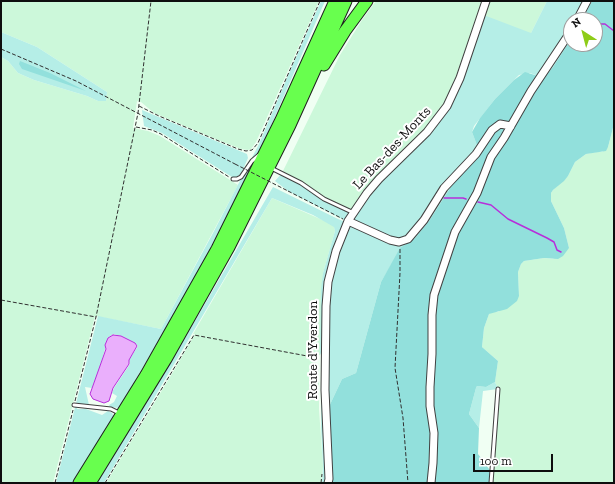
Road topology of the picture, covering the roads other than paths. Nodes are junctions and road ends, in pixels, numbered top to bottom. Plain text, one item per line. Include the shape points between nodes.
1 (335, 1) edge
2 (346, 1) edge
3 (367, 1) edge
4 (486, 1) edge
5 (587, 1) edge
6 (581, 12) edge
7 (563, 43) edge
8 (294, 116) junction
9 (511, 126) junction
10 (266, 152) junction
11 (270, 167) junction
12 (233, 179) road end
13 (354, 213) junction
14 (348, 222) junction
15 (498, 390) dead end
16 (74, 405) road end
17 (122, 415) junction
18 (79, 483) edge
19 (90, 483) edge
20 (328, 483) edge
21 (432, 483) edge
22 (491, 483) edge

1 - 10 highway
2 - 8 highway
3 - 8 highway via 345,31
4 - 13 street, Le Bas-des-Monts via 457,84 444,110 422,138 376,182
5 - 6 street
7 - 9 street via 531,90
8 - 11 highway
9 - 14 street via 503,124 495,127 476,154 444,188 408,239 399,242 390,240
9 - 21 street via 491,157 476,196 458,225 434,295 430,387 434,433
10 - 12 lane via 255,158 241,177
10 - 17 highway via 201,277
11 - 13 lane via 324,199
11 - 19 highway via 178,338
13 - 14 street, Le Bas-des-Monts
14 - 20 street, Route d'Yverdon via 336,251 328,282 325,318
15 - 22 lane
16 - 17 lane via 111,409
17 - 18 highway

